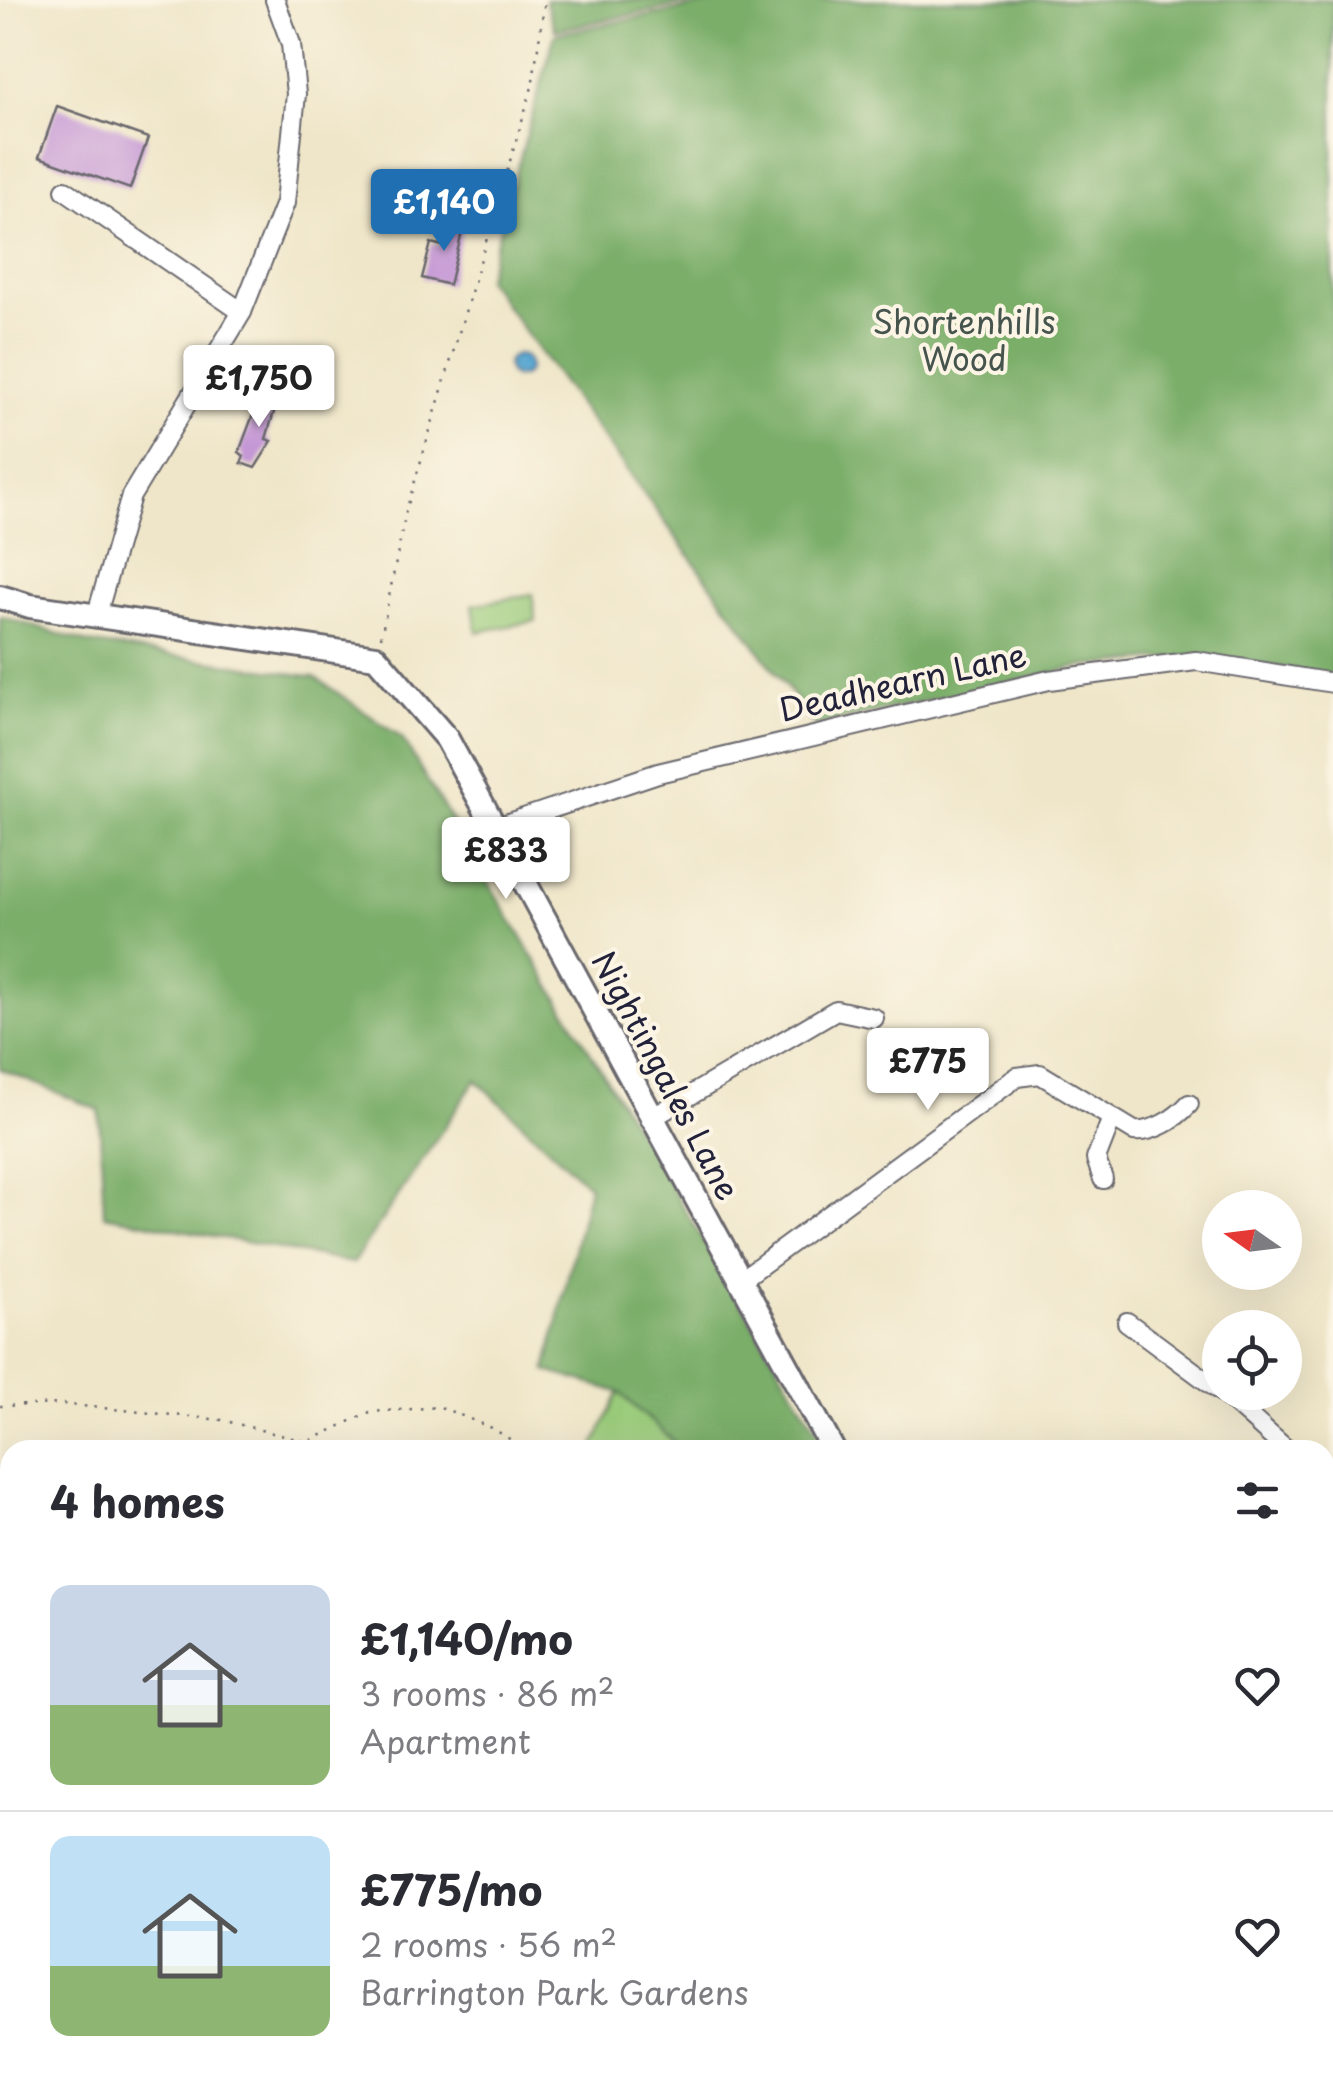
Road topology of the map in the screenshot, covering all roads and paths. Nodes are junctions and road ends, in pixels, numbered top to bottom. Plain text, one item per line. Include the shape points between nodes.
1 (274, 0) edge
2 (545, 0) edge
3 (65, 190) dead end
4 (242, 312) junction
5 (0, 597) edge
6 (97, 614) junction
7 (376, 656) junction
8 (1333, 683) edge
9 (497, 828) junction
10 (874, 1018) dead end
11 (1190, 1104) dead end
12 (1112, 1118) junction
13 (650, 1119) junction
14 (1103, 1180) dead end
15 (738, 1282) junction
16 (1127, 1322) dead end
17 (1202, 1378) edge
18 (0, 1406) edge
19 (1241, 1410) edge
20 (299, 1440) edge
21 (311, 1440) edge
22 (511, 1440) edge
23 (827, 1440) edge
24 (1276, 1440) edge

1 - 4 street via 290,44 296,94 292,153 284,203
2 - 7 path via 532,87 406,512
3 - 4 street
4 - 6 street via 132,496
5 - 6 main road
6 - 7 main road
7 - 9 main road, Nightingales Lane via 447,739
8 - 9 street, Deadhearn Lane via 1196,661 1049,680 658,773
9 - 13 main road, Nightingales Lane
10 - 13 street via 836,1010
11 - 12 street via 1143,1132
12 - 14 street via 1096,1160
12 - 15 street via 1040,1074 1016,1077
13 - 15 main road, Nightingales Lane
15 - 23 main road, Nightingales Lane
16 - 17 street
18 - 20 path via 62,1404 222,1420
19 - 24 street
21 - 22 path via 370,1412 440,1407

